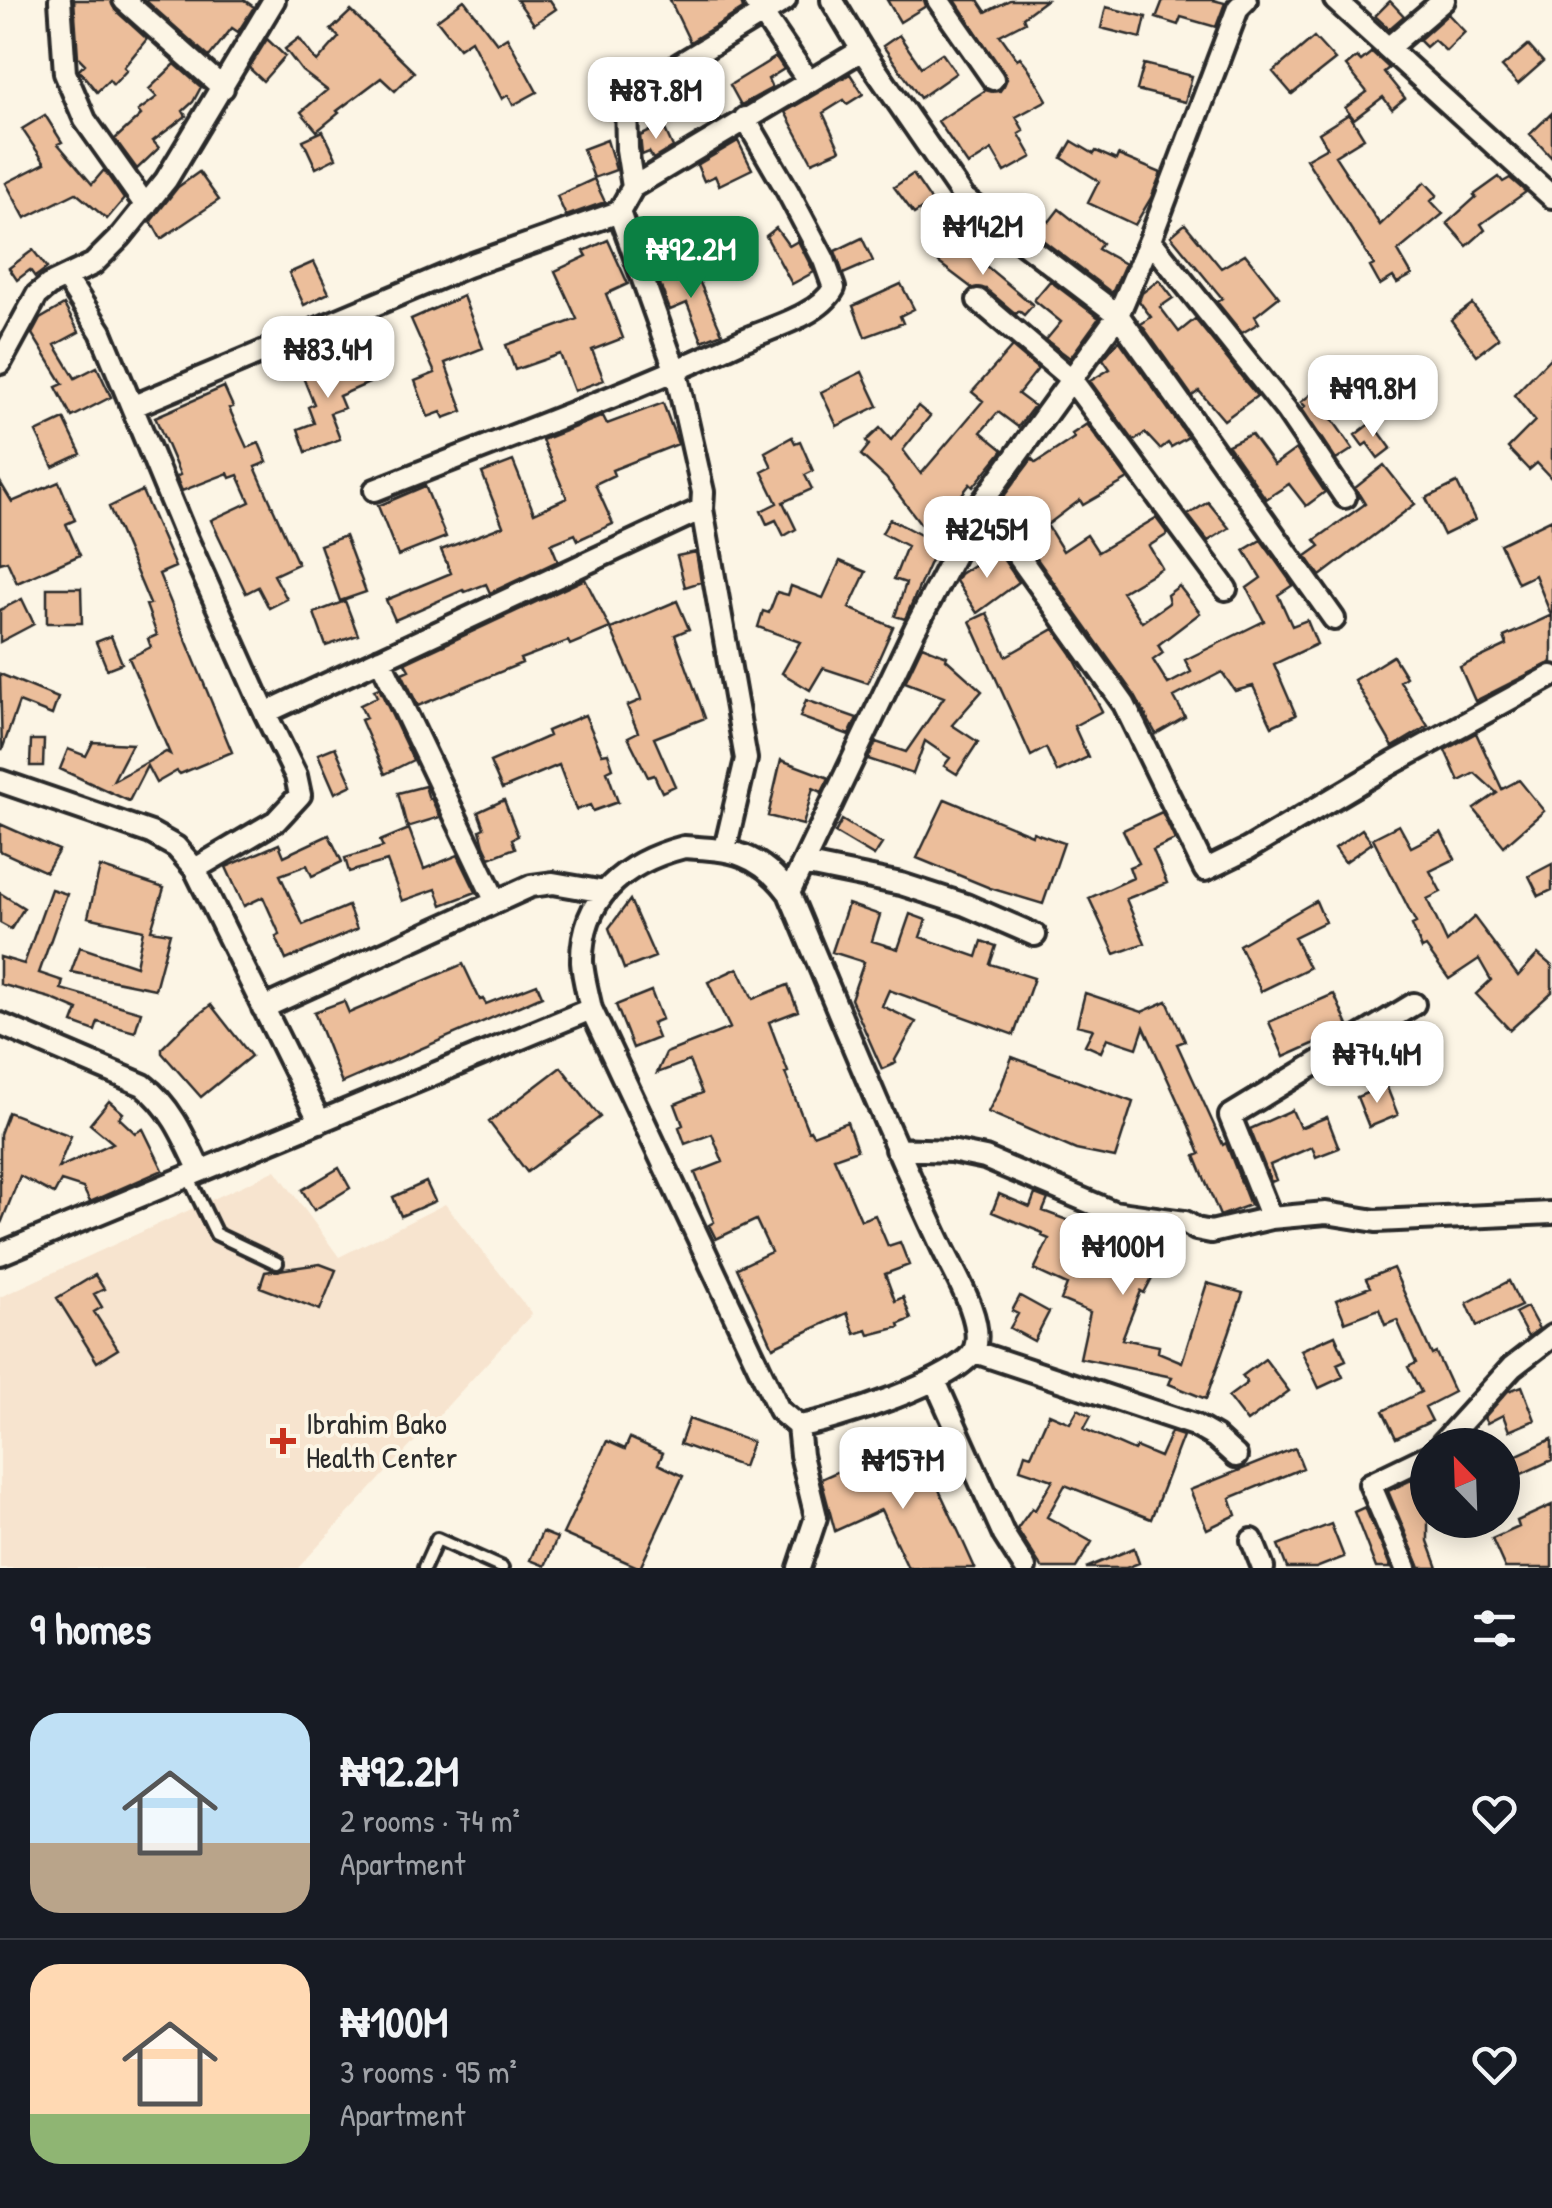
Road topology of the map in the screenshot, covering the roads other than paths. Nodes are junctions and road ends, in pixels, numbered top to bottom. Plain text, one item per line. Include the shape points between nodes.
1 (60, 0) edge
2 (124, 0) edge
3 (785, 0) edge
4 (832, 0) edge
5 (938, 0) edge
6 (1246, 0) edge
7 (1334, 0) edge
8 (1444, 0) edge
9 (269, 3) edge
10 (757, 6) edge
11 (1388, 48) junction
12 (862, 50) junction
13 (993, 79) dead end
14 (809, 82) junction
15 (223, 88) junction
16 (745, 118) junction
17 (633, 187) junction
18 (1552, 197) edge
19 (146, 206) junction
20 (619, 212) junction
21 (1150, 240) junction
22 (66, 278) junction
23 (978, 300) dead end
24 (1118, 315) junction
25 (0, 363) edge
26 (676, 372) junction
27 (1071, 378) junction
28 (134, 406) junction
29 (375, 490) dead end
30 (1345, 497) dead end
31 (981, 504) junction
32 (702, 509) junction
33 (1226, 588) dead end
34 (1334, 619) dead end
35 (380, 660) junction
36 (1552, 676) edge
37 (265, 713) junction
38 (0, 781) edge
39 (725, 850) junction
40 (803, 864) junction
41 (195, 868) junction
42 (605, 892) junction
43 (789, 892) junction
44 (496, 902) junction
45 (1035, 935) dead end
46 (1414, 1004) dead end
47 (264, 1008) junction
48 (591, 1009) junction
49 (0, 1024) edge
50 (320, 1122) junction
51 (896, 1149) junction
52 (194, 1173) junction
53 (1552, 1213) edge
54 (1271, 1218) junction
55 (6, 1246) edge
56 (277, 1263) dead end
57 (1552, 1336) edge
58 (974, 1352) junction
59 (935, 1381) junction
60 (798, 1426) junction
61 (1456, 1428) edge
62 (1236, 1456) dead end
63 (1410, 1465) edge
64 (1252, 1540) dead end
65 (488, 1565) edge
66 (424, 1568) edge
67 (502, 1568) edge
68 (799, 1568) edge
69 (1024, 1568) edge
70 (1263, 1568) edge
71 (1406, 1568) edge

1 - 19 street via 65,73 86,120
2 - 15 street
3 - 10 street
4 - 12 street
5 - 13 street
6 - 21 street
7 - 11 street
8 - 11 street
9 - 15 street
10 - 14 street
10 - 17 street via 626,97
11 - 18 street
12 - 14 street
12 - 24 street via 964,198
14 - 16 street
15 - 19 street
16 - 17 street
16 - 26 street via 834,288 806,312
17 - 20 street
19 - 22 street via 93,264
20 - 26 street
20 - 28 street via 467,266
21 - 24 street
21 - 30 street via 1286,410
22 - 25 street via 37,296
22 - 28 street via 101,332
23 - 27 street
24 - 27 street
24 - 34 street
26 - 29 street
26 - 32 street
27 - 31 street
27 - 33 street
28 - 37 street
31 - 36 street via 1124,704 1204,870
31 - 40 street
32 - 35 street
32 - 39 street via 746,760
35 - 37 street
35 - 44 street
37 - 41 street via 300,795 276,821
38 - 41 street via 151,833
39 - 42 street via 652,855
39 - 43 street via 760,861
40 - 43 street
40 - 45 street via 901,884
41 - 47 street
42 - 44 street via 552,883
42 - 48 street via 584,936
43 - 51 street
44 - 47 street
46 - 54 street via 1230,1116
47 - 50 street
48 - 50 street
48 - 60 street via 778,1410
49 - 52 street via 159,1097 177,1124
50 - 52 street
51 - 54 street via 985,1158 1112,1212 1185,1222 1196,1230
51 - 58 street via 970,1306
52 - 55 street
52 - 56 lane via 216,1234
53 - 54 street
57 - 61 street via 1512,1367
58 - 59 street
58 - 62 street via 1194,1425
59 - 60 street via 821,1424
59 - 69 street
60 - 68 street via 816,1516
63 - 71 street via 1370,1484
64 - 70 street
65 - 66 lane via 437,1539
65 - 67 lane

